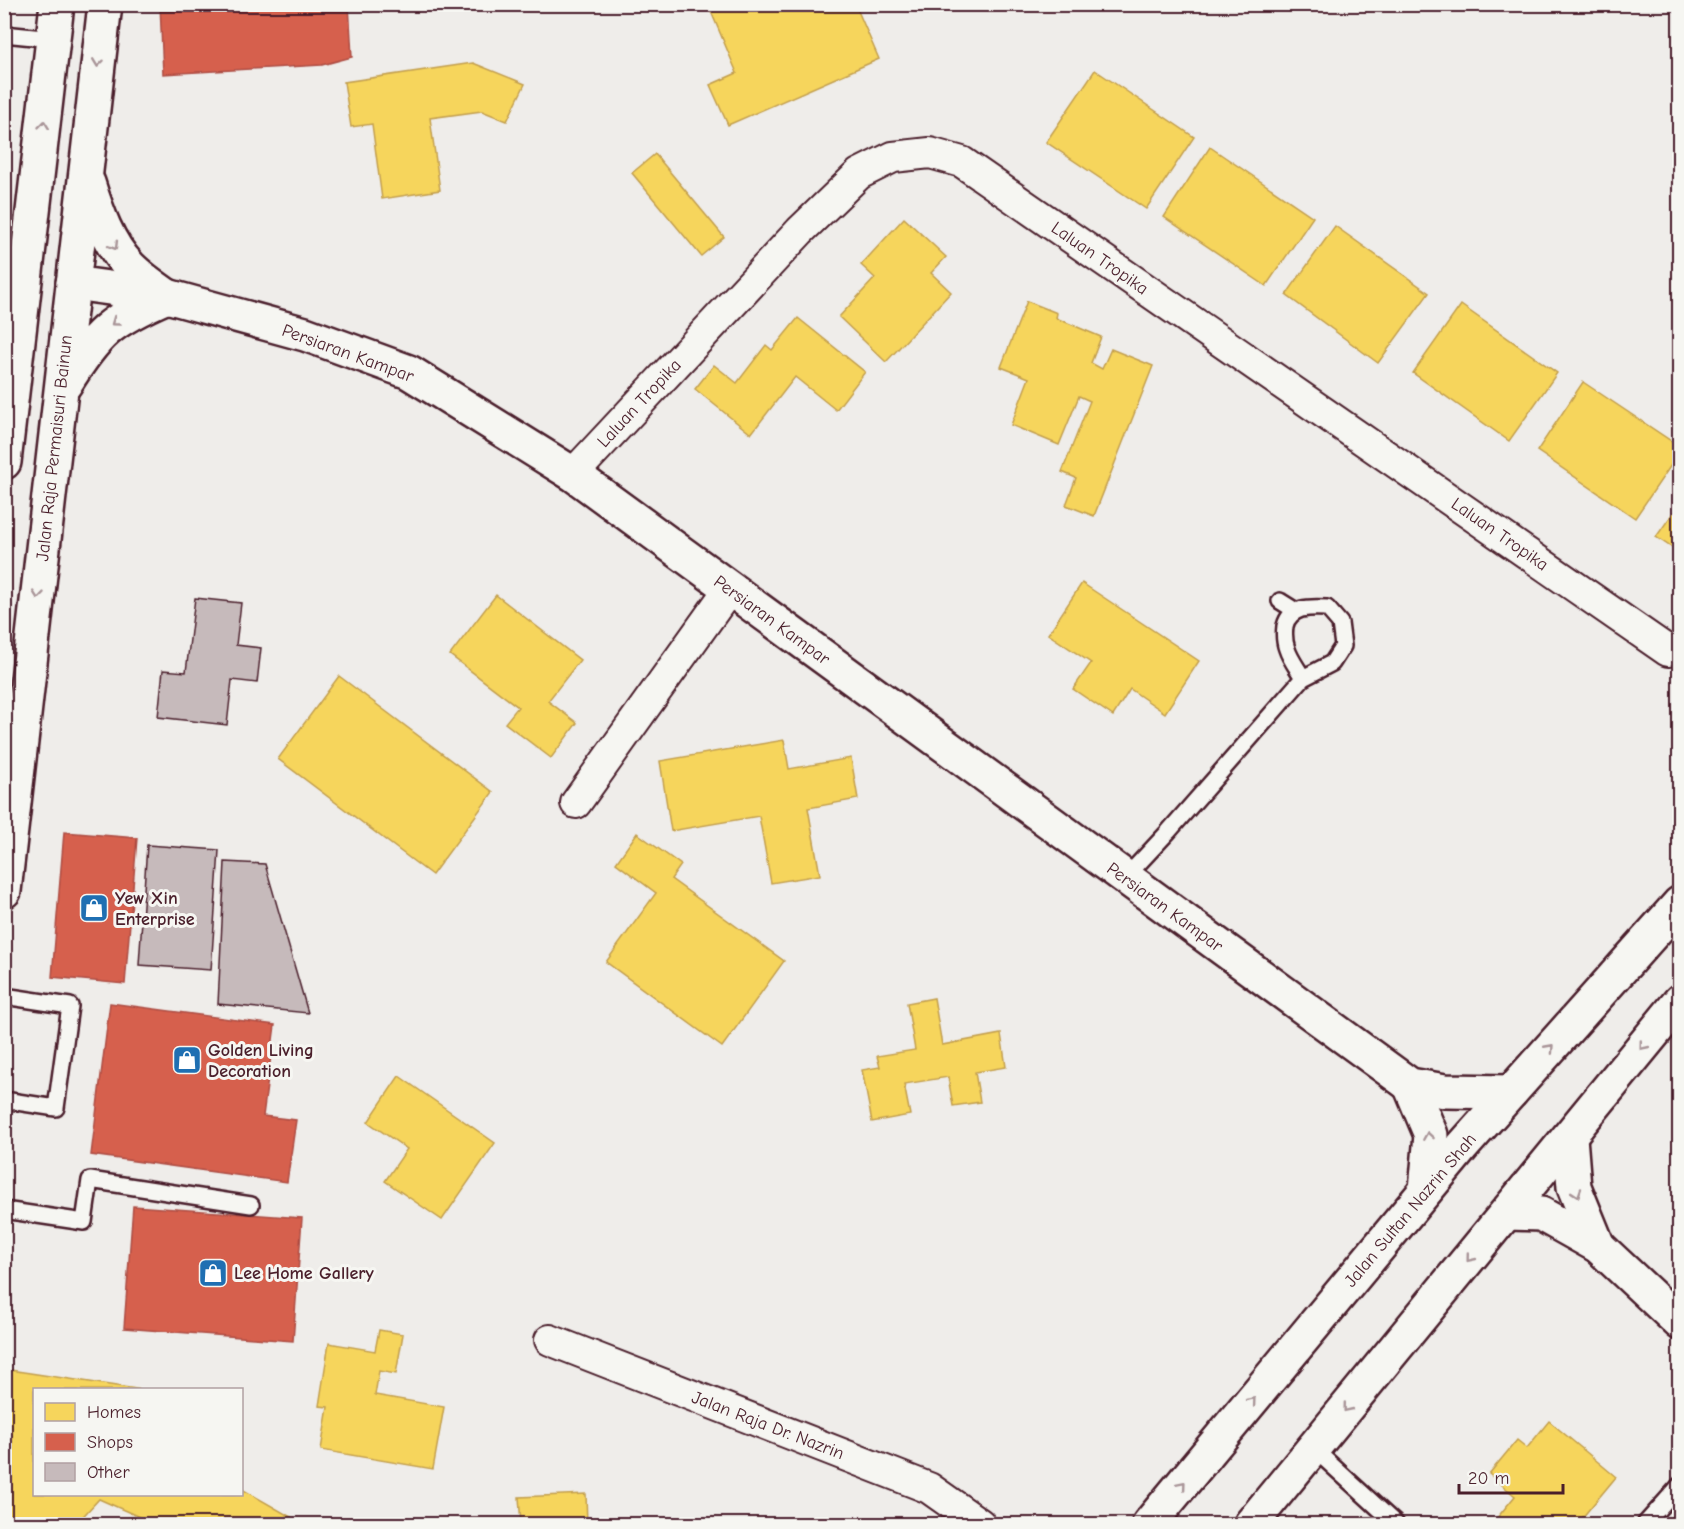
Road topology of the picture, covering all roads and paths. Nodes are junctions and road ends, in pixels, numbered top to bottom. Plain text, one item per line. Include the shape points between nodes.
1 (57, 4) edge
2 (105, 4) edge
3 (4, 34) edge
4 (53, 39) junction
5 (85, 172) junction
6 (37, 184) junction
7 (73, 283) junction
8 (167, 296) junction
9 (14, 310) edge
10 (16, 354) junction
11 (61, 391) junction
12 (4, 462) edge
13 (573, 474) junction
14 (730, 588) junction
15 (1280, 601) dead end
16 (1296, 611) junction
17 (1668, 651) dead end
18 (1303, 678) junction
19 (576, 803) dead end
20 (1125, 878) junction
21 (4, 891) edge
22 (1680, 903) edge
23 (4, 996) edge
24 (1680, 1001) edge
25 (1410, 1085) junction
26 (1511, 1092) junction
27 (4, 1100) edge
28 (1570, 1137) junction
29 (1426, 1190) junction
30 (251, 1204) dead end
31 (4, 1210) edge
32 (1508, 1212) junction
33 (1598, 1246) junction
34 (1680, 1323) edge
35 (550, 1340) dead end
36 (1314, 1449) junction
37 (1680, 1485) edge
38 (980, 1524) edge
39 (1149, 1524) edge
40 (1251, 1524) edge
41 (1396, 1524) edge
42 (1645, 1524) edge

1 - 4 main road
2 -> 5 main road, Jalan Raja Permaisuri Bainun
3 - 4 lane
6 -> 4 main road
5 - 7 main road, Jalan Raja Permaisuri Bainun
5 -> 8 main road via 102,222 119,254
6 - 7 main road via 48,253 56,268
6 - 9 main road
7 - 8 main road, Persiaran Kampar
7 - 10 main road via 54,289 44,299
7 - 11 main road, Jalan Raja Permaisuri Bainun
8 -> 11 main road via 125,315 102,332
8 - 13 main road, Persiaran Kampar via 306,334 409,372
9 - 10 main road
10 - 12 main road
11 -> 21 main road, Jalan Raja Permaisuri Bainun
13 - 14 main road, Persiaran Kampar
13 - 17 street, Laluan Tropika via 800,231 860,174 893,157 930,153 962,162
14 - 19 street
14 - 20 main road, Persiaran Kampar
15 - 16 lane
16 - 18 lane via 1287,618 1283,635
16 - 18 lane via 1328,608 1340,623 1343,646 1332,663
18 - 20 lane
20 - 25 main road, Persiaran Kampar
26 -> 22 main road, Jalan Sultan Nazrin Shah
23 - 27 lane via 70,1006 56,1108
24 -> 28 main road
25 - 26 main road, Persiaran Kampar via 1445,1091
29 -> 25 main road via 1431,1135
26 - 29 main road, Jalan Sultan Nazrin Shah
28 - 32 main road
28 -> 33 main road via 1574,1187
39 -> 29 main road, Jalan Sultan Nazrin Shah
30 - 31 lane via 90,1180 84,1222
32 - 33 main road via 1541,1214
32 -> 36 main road
33 - 34 main road
35 - 38 street, Jalan Raja Dr. Nazrin via 929,1488
36 - 40 main road
36 - 41 lane
37 - 42 lane

